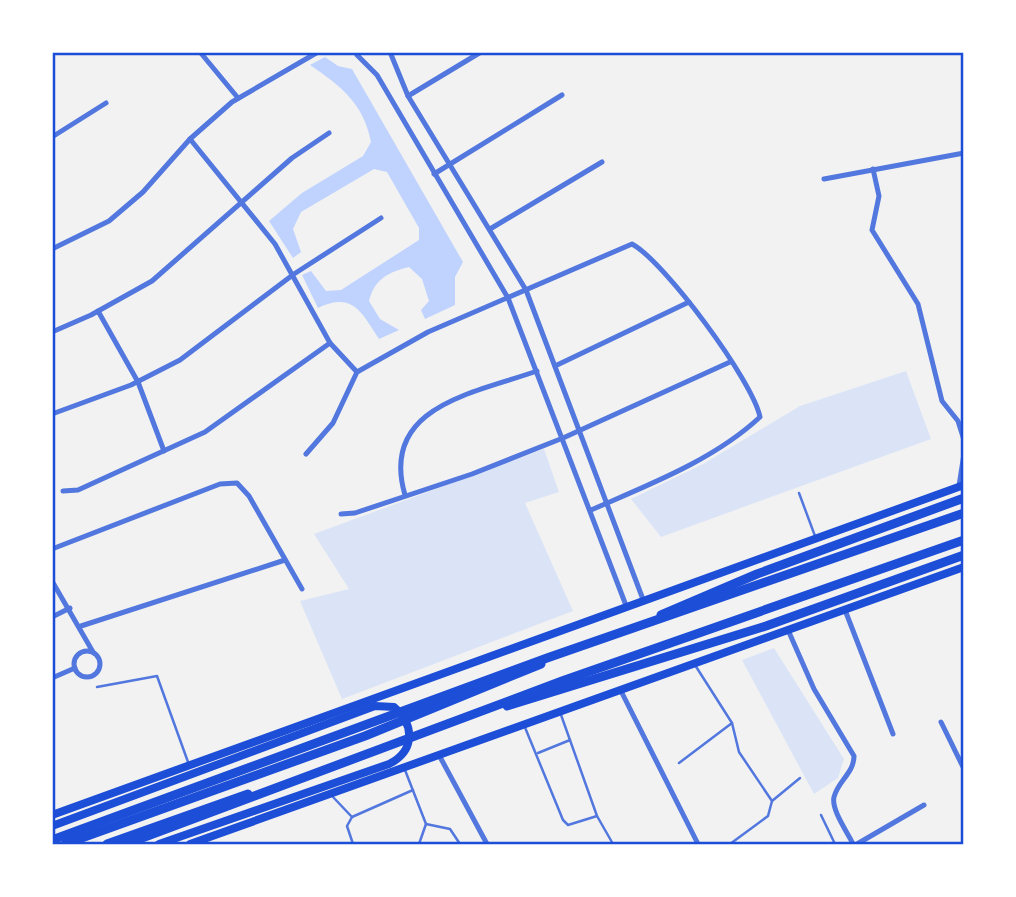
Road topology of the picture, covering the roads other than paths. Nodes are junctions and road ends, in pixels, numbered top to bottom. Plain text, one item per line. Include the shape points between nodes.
1 (200, 52) edge
2 (317, 52) edge
3 (348, 52) edge
4 (370, 52) edge
5 (390, 52) edge
6 (481, 52) edge
7 (357, 55) junction
8 (562, 95) dead end
9 (408, 96) junction
10 (238, 98) junction
11 (106, 103) dead end
12 (329, 134) dead end
13 (52, 137) edge
14 (190, 139) junction
15 (964, 153) edge
16 (602, 162) dead end
17 (451, 164) junction
18 (873, 169) junction
19 (434, 174) junction
20 (824, 179) dead end
21 (242, 201) junction
22 (381, 218) dead end
23 (490, 229) junction
24 (53, 248) edge
25 (294, 275) junction
26 (526, 290) junction
27 (508, 298) junction
28 (689, 302) junction
29 (98, 311) junction
30 (52, 332) edge
31 (330, 343) junction
32 (730, 362) junction
33 (555, 366) junction
34 (357, 372) junction
35 (537, 372) junction
36 (138, 382) junction
37 (52, 414) edge
38 (579, 431) junction
39 (563, 438) junction
40 (964, 440) edge
41 (164, 451) junction
42 (306, 454) dead end
43 (964, 454) edge
44 (961, 485) edge
45 (63, 491) dead end
46 (799, 493) dead end
47 (405, 495) junction
48 (964, 498) edge
49 (607, 503) junction
50 (591, 510) junction
51 (964, 513) edge
52 (341, 514) dead end
53 (816, 538) junction
54 (964, 540) edge
55 (52, 549) edge
56 (964, 555) edge
57 (285, 560) junction
58 (963, 570) edge
59 (52, 581) edge
60 (302, 589) dead end
61 (644, 602) junction
62 (70, 608) junction
63 (627, 608) junction
64 (845, 610) junction
65 (52, 617) edge
66 (81, 626) junction
67 (788, 630) junction
68 (93, 652) junction
69 (695, 665) junction
70 (75, 668) junction
71 (52, 678) edge
72 (97, 687) dead end
73 (621, 691) junction
74 (560, 712) junction
75 (941, 722) dead end
76 (732, 723) junction
77 (524, 725) junction
78 (893, 734) dead end
79 (570, 740) junction
80 (964, 752) edge
81 (536, 754) junction
82 (439, 755) junction
83 (957, 755) junction
84 (679, 763) dead end
85 (189, 765) junction
86 (404, 767) junction
87 (964, 769) edge
88 (800, 778) dead end
89 (413, 790) junction
90 (329, 793) junction
91 (772, 801) junction
92 (923, 805) dead end
93 (52, 815) edge
94 (821, 815) dead end
95 (597, 816) junction
96 (352, 817) junction
97 (426, 824) junction
98 (52, 826) edge
99 (52, 839) edge
100 (65, 845) edge
101 (107, 845) edge
102 (126, 845) edge
103 (159, 845) edge
104 (190, 845) edge
105 (353, 845) edge
106 (419, 845) edge
107 (460, 845) edge
108 (487, 845) edge
109 (613, 845) edge
110 (698, 845) edge
111 (730, 845) edge
112 (835, 845) edge
113 (855, 845) edge

1 - 10 street
2 - 10 street
3 - 7 street
4 - 7 street
5 - 9 street
6 - 9 street
7 - 19 street via 377,75
8 - 17 street
9 - 17 street
10 - 14 street
11 - 13 street
12 - 21 street via 292,158
14 - 21 street
14 - 24 street via 143,192 109,221
15 - 18 street
16 - 23 street
17 - 19 street
17 - 23 street
18 - 20 street
18 - 40 street via 879,196 872,230 918,304 942,401 958,421
19 - 27 street
21 - 25 street
21 - 29 street via 170,268
22 - 25 street
23 - 26 street
25 - 31 street
25 - 36 street via 180,360
26 - 27 street
26 - 28 street via 632,244 646,253
26 - 33 street
27 - 34 street via 416,338
27 - 35 street
28 - 32 street
28 - 33 street
29 - 30 street
29 - 36 street
31 - 34 street
31 - 41 street via 233,415
32 - 38 street
32 - 49 street via 760,417 701,458
33 - 38 street
34 - 42 street via 332,423
35 - 39 street
35 - 47 street via 451,401 417,421 402,447
36 - 37 street
36 - 41 street
38 - 39 street
38 - 49 street
39 - 47 street
39 - 50 street
41 - 45 street via 78,490
43 - 44 street
44 - 53 main road
46 - 53 lane
47 - 52 street
48 - 100 main road via 757,574 365,736
49 - 50 street
49 - 61 street
50 - 63 street
51 - 99 main road
53 - 61 main road
54 - 102 main road via 562,681
55 - 57 street via 220,484 237,484
56 - 101 main road via 692,651 421,733
57 - 60 street
57 - 66 street
58 - 64 main road
59 - 62 street
61 - 63 main road
62 - 65 street
62 - 66 street
63 - 85 main road
64 - 67 main road
64 - 78 street
66 - 68 street
67 - 69 main road
67 - 113 street via 814,689 854,756 834,804
68 - 70 street via 80,653
68 - 70 street via 100,662 96,673 84,676
69 - 73 main road
69 - 76 lane
70 - 71 street
72 - 85 lane via 157,676
73 - 74 main road
73 - 110 street
74 - 77 main road
74 - 79 lane
75 - 83 street
76 - 84 lane
76 - 91 lane via 739,752
77 - 81 lane
77 - 82 main road
79 - 81 lane
79 - 95 lane
80 - 83 street
81 - 95 lane via 568,825
82 - 86 main road
82 - 108 street
83 - 87 street
85 - 93 main road
86 - 89 lane
86 - 90 main road
88 - 91 lane
89 - 96 lane
89 - 97 lane
90 - 96 lane
90 - 104 main road
91 - 111 lane via 768,816
92 - 113 street
94 - 112 lane
95 - 109 lane
96 - 105 lane via 347,825
97 - 106 lane
97 - 107 lane via 450,829
98 - 103 main road via 375,706 394,707 407,721 410,741 400,759

